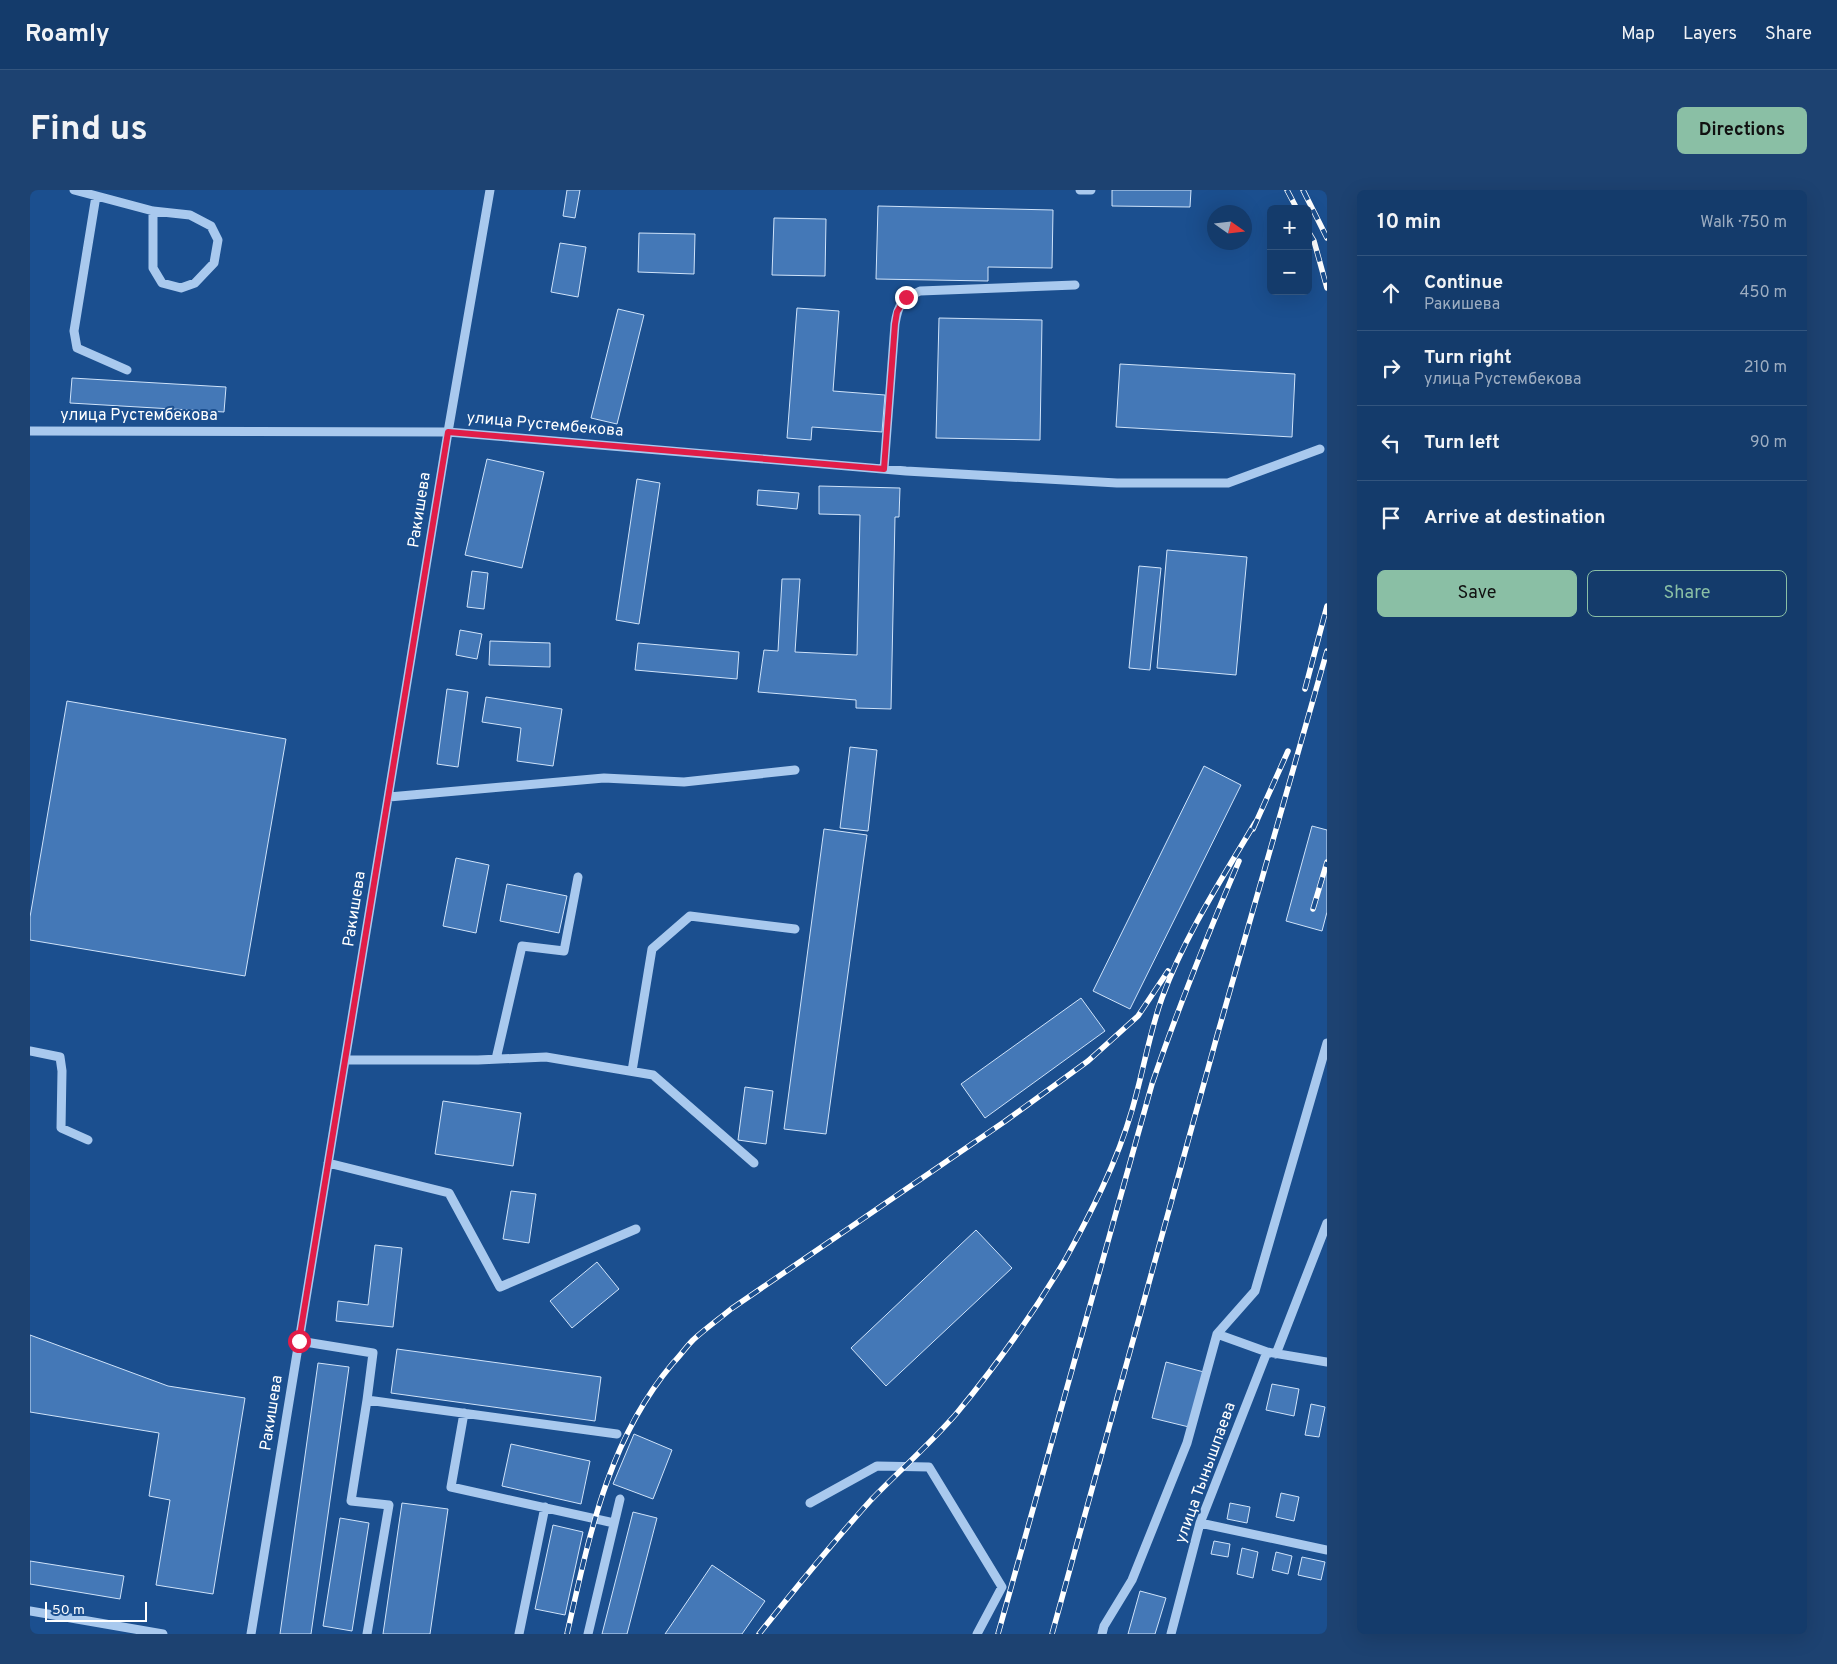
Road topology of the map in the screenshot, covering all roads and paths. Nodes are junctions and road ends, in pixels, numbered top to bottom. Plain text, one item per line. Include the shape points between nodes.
1 (74, 190) edge
2 (490, 190) edge
3 (1080, 190) edge
4 (1091, 190) edge
5 (96, 196) junction
6 (153, 212) junction
7 (1076, 285) dead end
8 (127, 370) dead end
9 (30, 431) edge
10 (448, 432) junction
11 (1320, 449) dead end
12 (884, 469) junction
13 (795, 770) dead end
14 (389, 796) junction
15 (578, 876) dead end
16 (794, 929) dead end
17 (1327, 1043) edge
18 (30, 1051) edge
19 (496, 1059) junction
20 (345, 1060) junction
21 (632, 1071) junction
22 (88, 1140) dead end
23 (328, 1163) junction
24 (754, 1163) dead end
25 (1327, 1224) edge
26 (636, 1228) dead end
27 (1217, 1334) junction
28 (299, 1341) junction
29 (1272, 1353) junction
30 (1327, 1362) edge
31 (367, 1400) junction
32 (464, 1413) junction
33 (617, 1434) dead end
34 (620, 1499) dead end
35 (810, 1503) dead end
36 (545, 1508) junction
37 (614, 1523) junction
38 (1200, 1524) junction
39 (1327, 1550) edge
40 (30, 1611) edge
41 (163, 1634) edge
42 (251, 1634) edge
43 (366, 1634) edge
44 (519, 1634) edge
45 (588, 1634) edge
46 (977, 1634) edge
47 (1102, 1634) edge
48 (1171, 1634) edge

1 - 5 street
2 - 10 street, Ракишева
3 - 4 street
5 - 6 street
5 - 8 street via 74,331 77,348
6 - 6 street via 153,268 162,283 180,288 195,283 214,263 218,240 211,226 190,215
7 - 12 street via 920,290 906,297 897,312 895,324
9 - 10 street, улица Рустембекова
10 - 12 street, улица Рустембекова
10 - 14 street, Ракишева
11 - 12 street, улица Рустембекова via 1228,483 1117,483
13 - 14 street via 684,782 604,778
14 - 20 street, Ракишева
15 - 19 street via 564,951 522,946
16 - 21 street via 690,916 652,949
17 - 27 street via 1255,1291
18 - 22 street via 60,1058 62,1129
19 - 20 street
19 - 21 street via 546,1057
20 - 23 street, Ракишева
21 - 24 street via 653,1075
23 - 26 street via 449,1193 500,1287
23 - 28 street, Ракишева
25 - 29 street, улица Тынышпаева
27 - 29 street
27 - 47 street via 1187,1443 1132,1580
28 - 31 street via 373,1353
28 - 42 street, Ракишева
29 - 30 street
29 - 38 street, улица Тынышпаева
31 - 32 street
31 - 43 street via 351,1501 389,1505
32 - 33 street
32 - 36 street via 451,1487
34 - 37 street
35 - 46 street via 877,1466 930,1467 1002,1587
36 - 37 street
36 - 44 street
37 - 45 street
38 - 39 street
38 - 48 street, улица Тынышпаева
40 - 41 street

